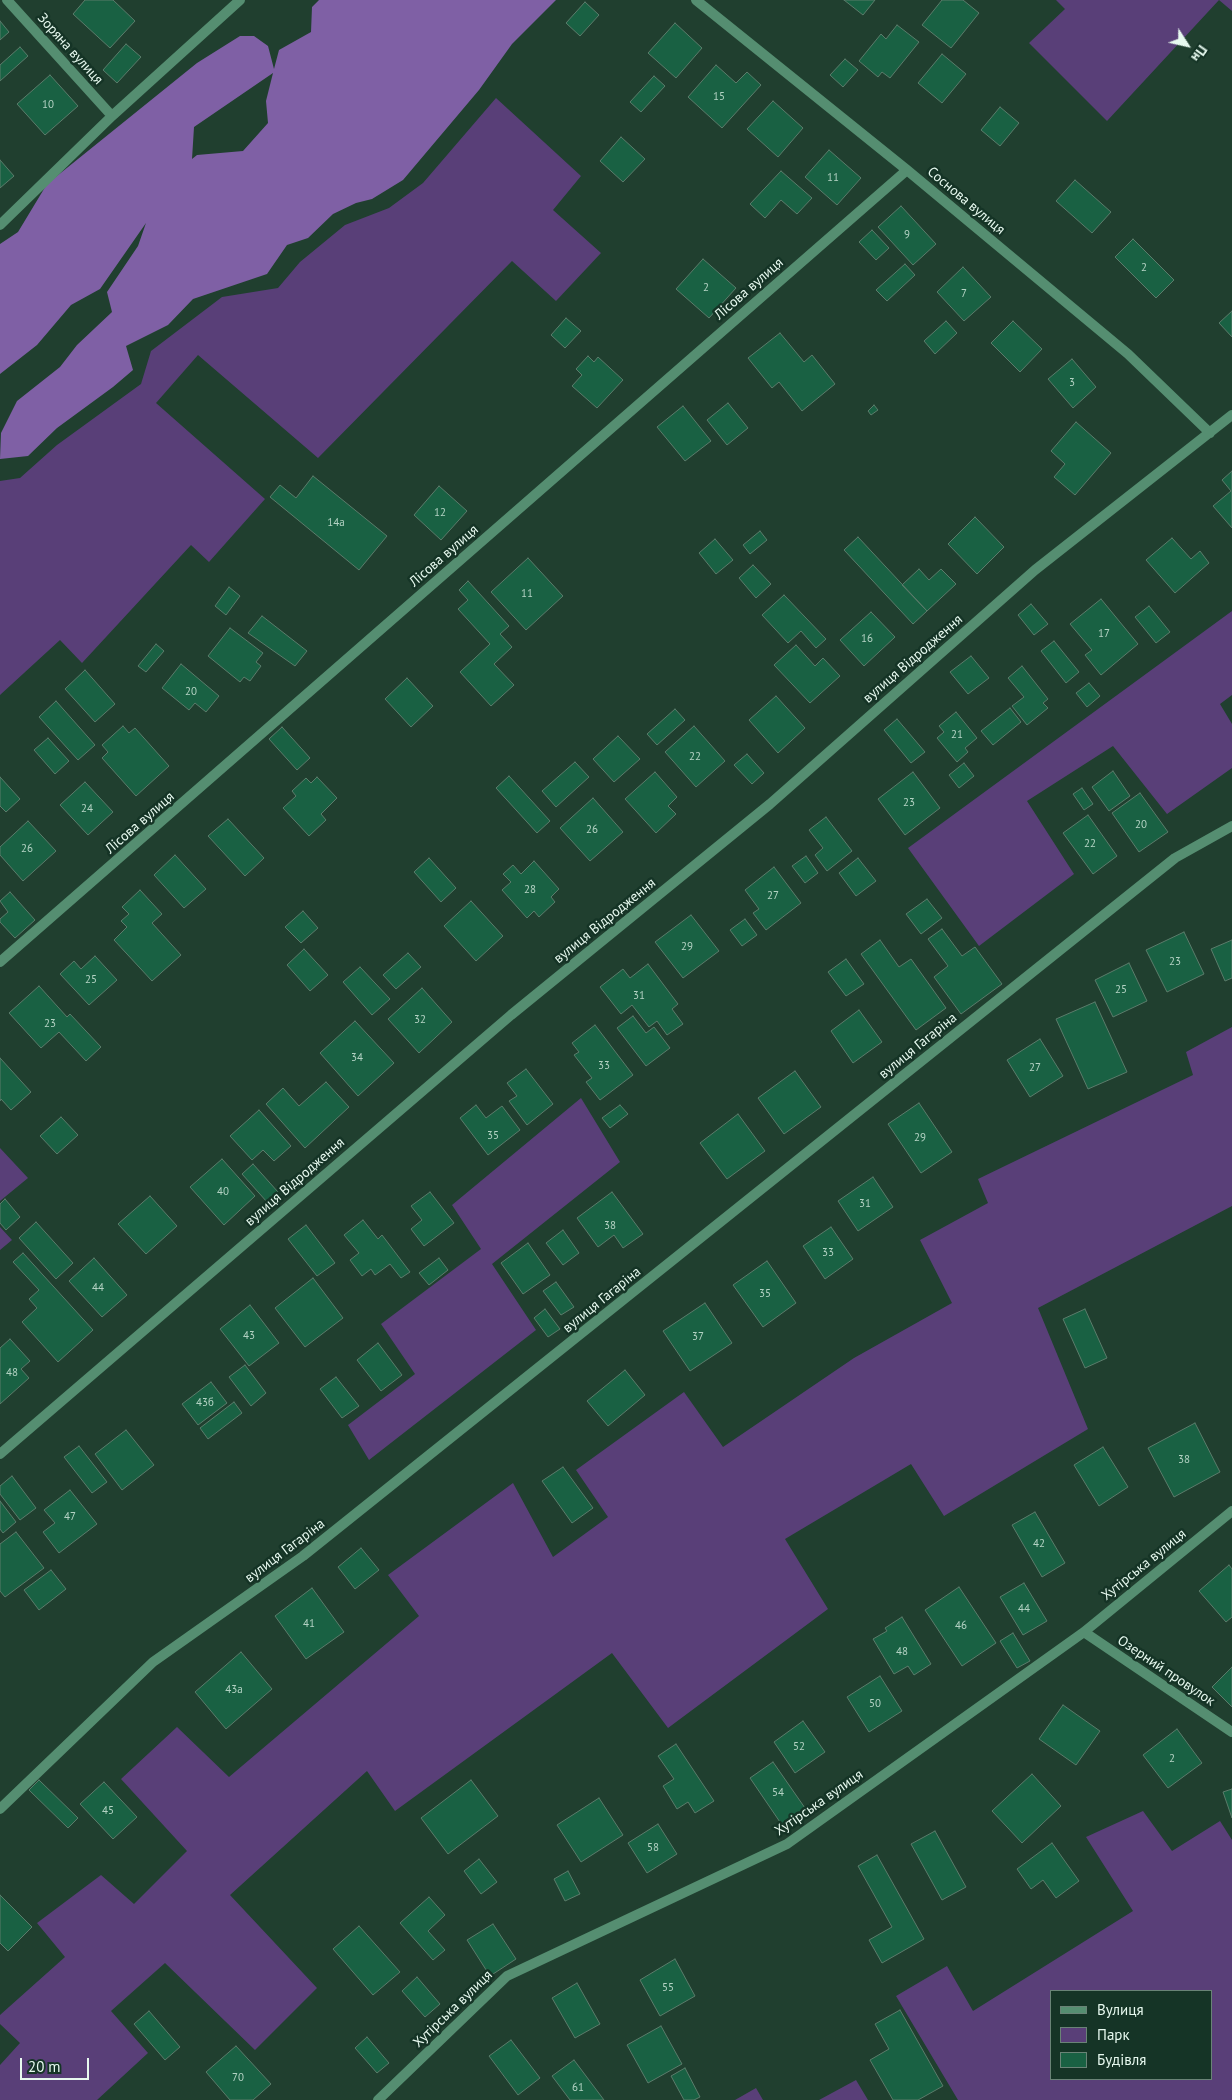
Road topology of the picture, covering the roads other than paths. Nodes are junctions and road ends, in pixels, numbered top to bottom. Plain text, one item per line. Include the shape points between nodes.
1 (7, 0) edge
2 (240, 0) edge
3 (696, 0) edge
4 (112, 116) junction
5 (907, 170) junction
6 (0, 225) edge
7 (1232, 415) edge
8 (1210, 434) junction
9 (1232, 826) edge
10 (0, 962) edge
11 (0, 1454) edge
12 (1232, 1511) edge
13 (1084, 1632) junction
14 (1232, 1732) edge
15 (0, 1809) edge
16 (378, 2100) edge

1 - 4 street, Зоряна вулиця
2 - 4 street
3 - 5 street, Соснова вулиця
4 - 6 street
5 - 8 street, Соснова вулиця via 1128,354
5 - 10 street, Лісова вулиця
7 - 8 street, вулиця Відродження
8 - 11 street, вулиця Відродження via 1035,570 770,804 511,1015
9 - 15 street, вулиця Гагаріна via 1175,858 303,1556 153,1662
12 - 13 street, Хутірська вулиця
13 - 14 street, Озерний провулок
13 - 16 street, Хутірська вулиця via 787,1844 507,1976

